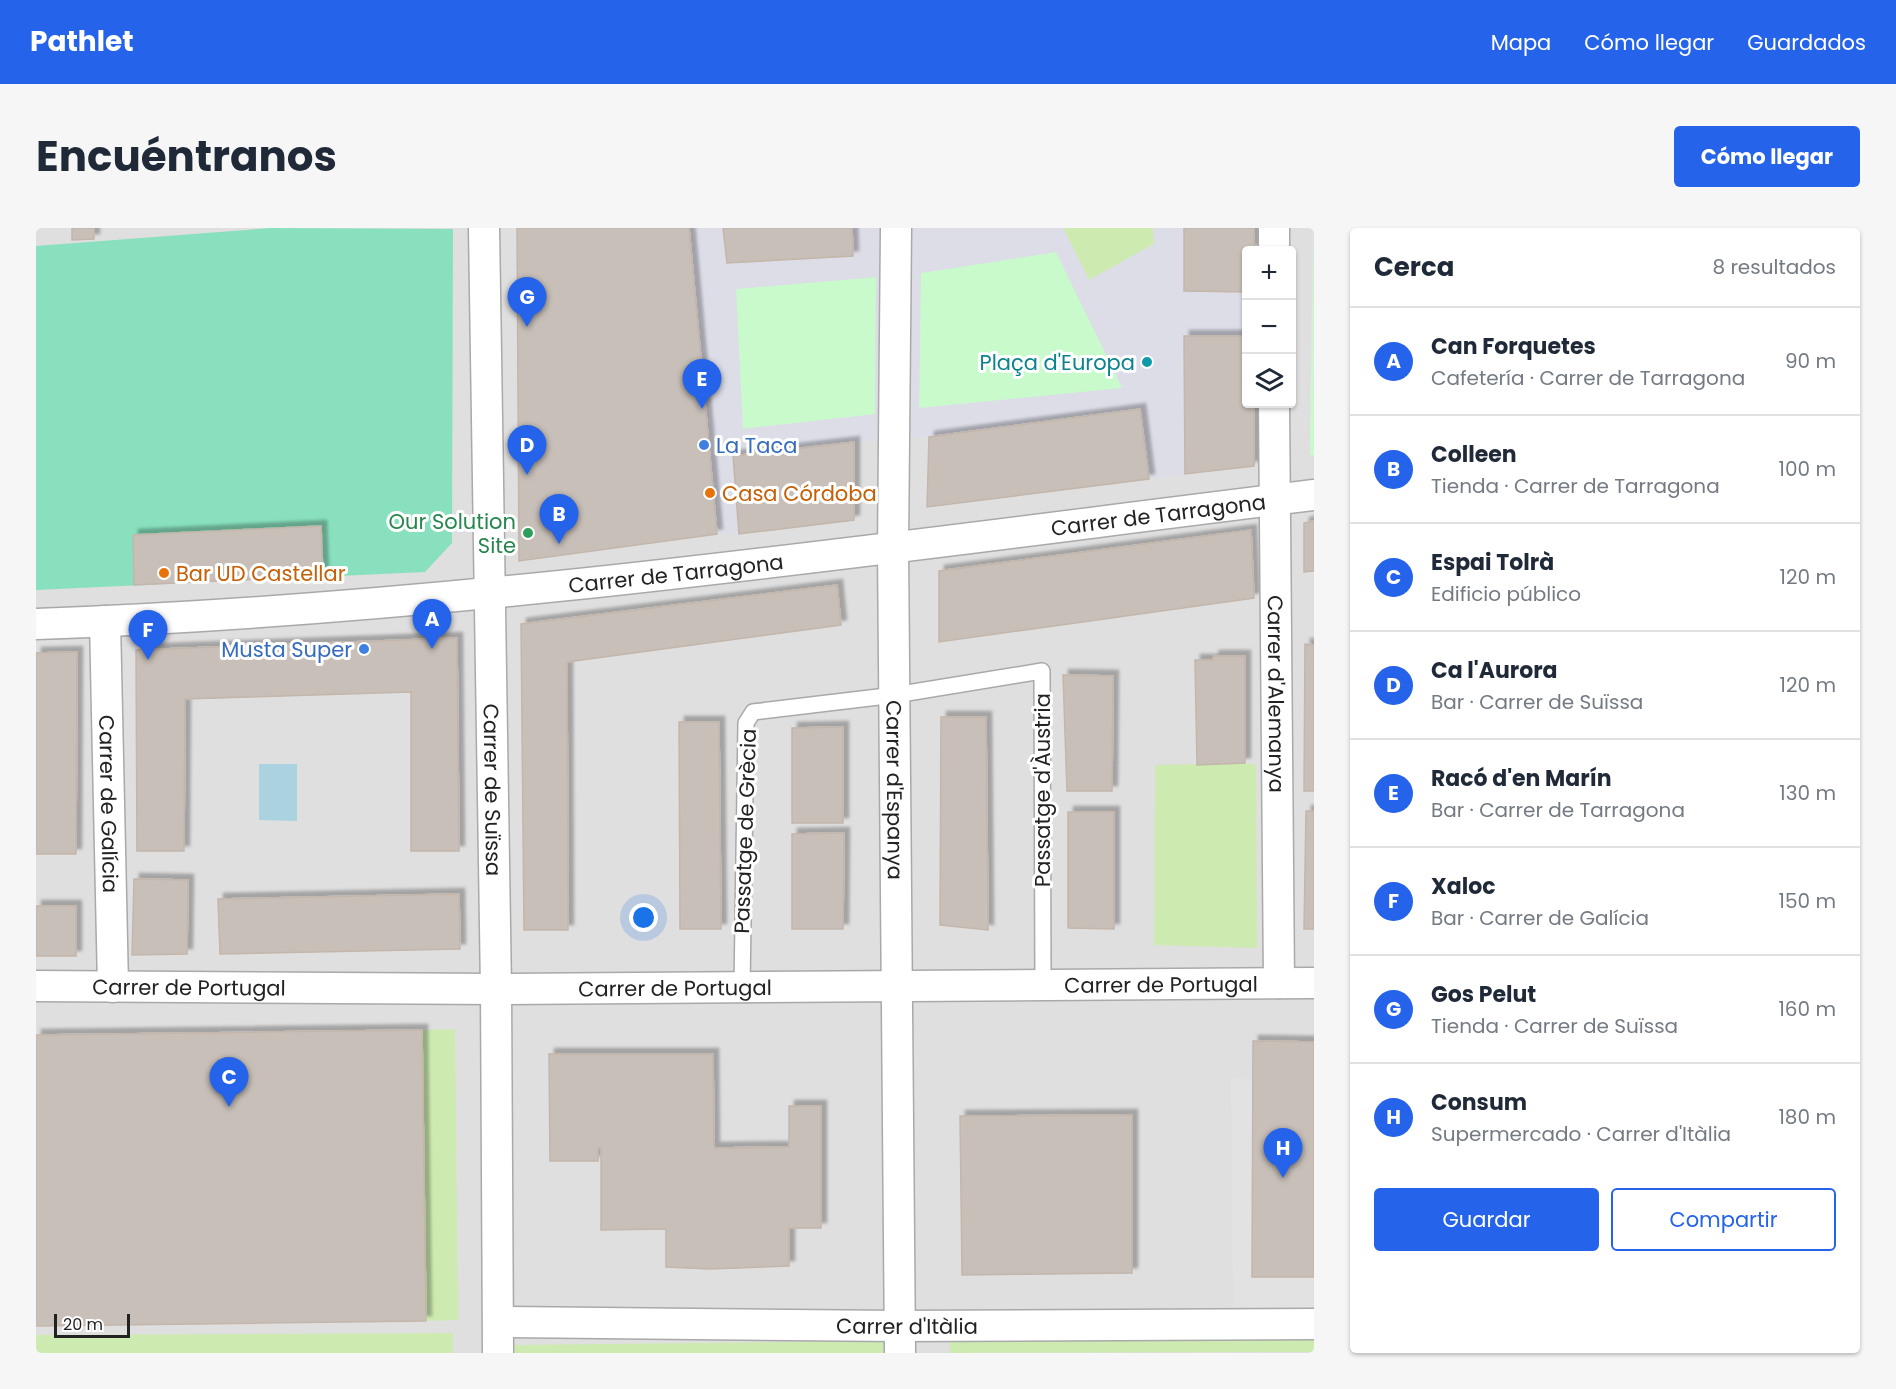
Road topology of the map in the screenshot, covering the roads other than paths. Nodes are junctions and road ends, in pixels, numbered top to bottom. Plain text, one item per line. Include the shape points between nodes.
1 (484, 228) edge
2 (896, 228) edge
3 (1274, 228) edge
4 (1274, 246) edge
5 (1274, 408) edge
6 (1314, 495) edge
7 (1274, 500) junction
8 (893, 548) junction
9 (490, 595) junction
10 (105, 621) junction
11 (36, 624) edge
12 (895, 695) junction
13 (1279, 982) junction
14 (1314, 983) edge
15 (36, 986) edge
16 (1043, 986) junction
17 (113, 987) junction
18 (898, 987) junction
19 (742, 988) junction
20 (496, 989) junction
21 (499, 1322) junction
22 (1314, 1324) edge
23 (899, 1340) edge
24 (498, 1353) edge

1 - 9 street, Carrer de Suïssa
2 - 8 street, Carrer d'Espanya
3 - 4 street
5 - 7 street, Carrer d'Alemanya
6 - 7 street, Carrer de Tarragona
7 - 8 street, Carrer de Tarragona
7 - 13 street, Carrer d'Alemanya
8 - 9 street, Carrer de Tarragona
8 - 12 street, Carrer d'Espanya
9 - 10 street, Carrer de Tarragona
9 - 20 street, Carrer de Suïssa
10 - 11 street, Carrer de Tarragona
10 - 17 street, Carrer de Galícia
12 - 16 lane, Passatge d'Àustria via 1042,671
12 - 18 street, Carrer d'Espanya
12 - 19 lane, Passatge de Grècia via 753,712 746,723
13 - 14 street, Carrer de Portugal
13 - 16 street, Carrer de Portugal
15 - 17 street, Carrer de Portugal
16 - 18 street, Carrer de Portugal
17 - 20 street, Carrer de Portugal
18 - 19 street, Carrer de Portugal
18 - 23 street, Carrer d'Espanya
19 - 20 street, Carrer de Portugal
20 - 21 street, Carrer de Suïssa
21 - 23 street, Carrer d'Itàlia
21 - 24 street, Carrer de Suïssa
22 - 23 street, Carrer d'Itàlia

